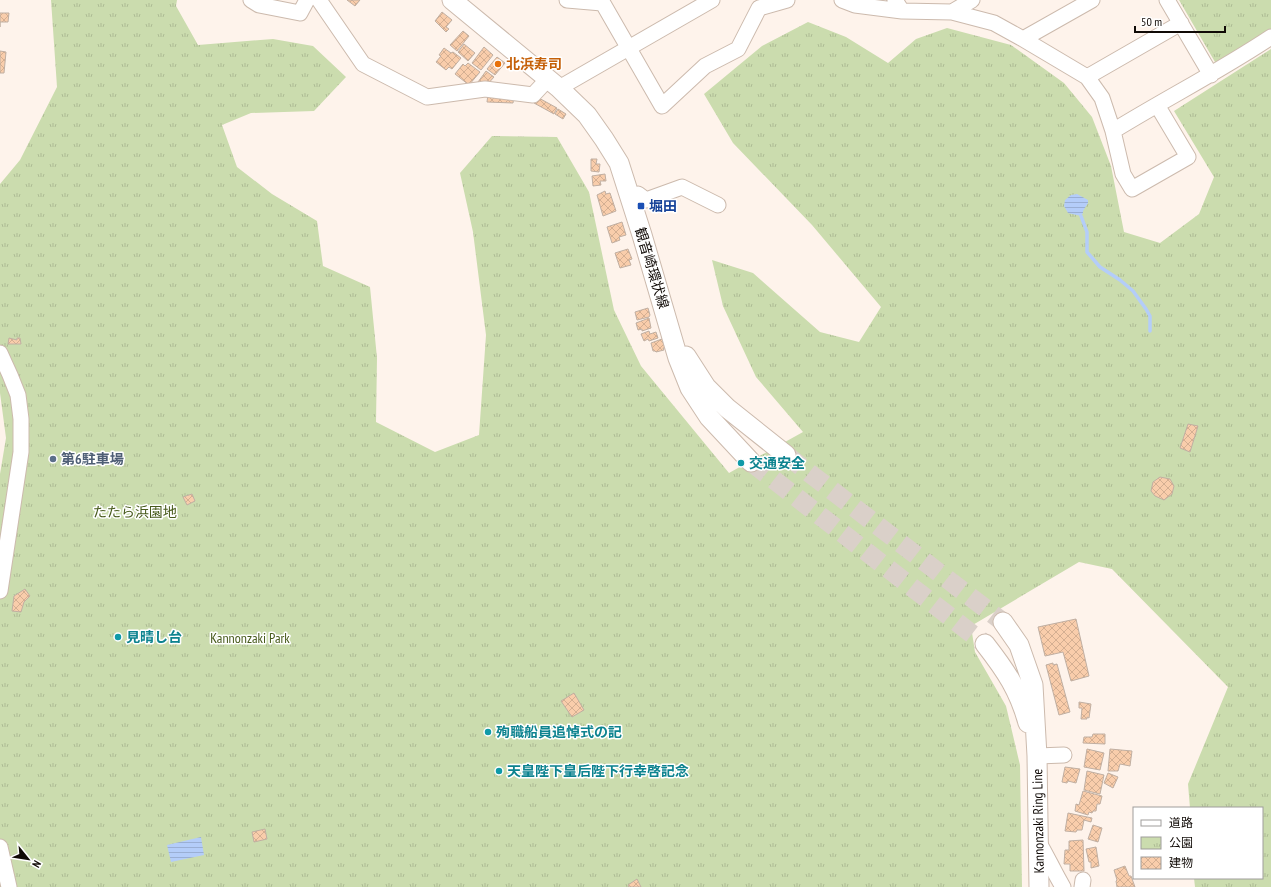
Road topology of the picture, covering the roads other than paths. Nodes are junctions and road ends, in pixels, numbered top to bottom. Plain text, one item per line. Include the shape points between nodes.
1 (251, 0) edge
2 (307, 0) edge
3 (318, 0) edge
4 (452, 0) edge
5 (567, 0) edge
6 (712, 0) edge
7 (787, 0) edge
8 (842, 0) edge
9 (972, 0) edge
10 (1092, 0) edge
11 (1167, 0) edge
12 (601, 2) edge
13 (899, 5) edge
14 (952, 12) junction
15 (1181, 23) junction
16 (1271, 37) edge
17 (1023, 38) junction
18 (628, 48) junction
19 (1211, 75) junction
20 (1087, 77) junction
21 (554, 83) junction
22 (1157, 105) junction
23 (1113, 131) junction
24 (630, 197) junction
25 (718, 205) dead end
26 (668, 323) junction
27 (0, 353) edge
28 (786, 455) tunnel mouth
29 (751, 462) tunnel mouth
30 (0, 591) edge
31 (1003, 622) tunnel mouth
32 (985, 644) tunnel mouth
33 (1064, 755) dead end
34 (1037, 756) junction
35 (1038, 841) junction
36 (0, 847) edge
37 (9, 887) edge
38 (1040, 887) edge
39 (1063, 887) edge

1 - 2 street via 259,5 300,13
3 - 21 street via 363,64 427,97 485,89 533,95
4 - 21 main road, 観音崎環状線
5 - 12 street
6 - 18 street
7 - 18 street via 759,8 738,49 705,66 662,106
8 - 13 street via 855,5
9 - 14 street
10 - 17 street
11 - 15 street
12 - 18 street
13 - 14 street
14 - 17 street via 994,23
15 - 19 street
15 - 20 street
16 - 19 street
17 - 20 street
18 - 21 street
19 - 22 street
20 - 23 street via 1102,98
21 - 24 main road, 観音崎環状線 via 587,115 604,139 619,163
22 - 23 street
22 - 23 street via 1188,157 1132,189 1124,174
24 - 25 street via 638,194 646,200 682,187
24 - 26 main road, 観音崎環状線
26 - 28 main road, 観音崎環状線 via 706,387 727,408
26 - 29 main road, 観音崎環状線 via 690,388 709,417
27 - 30 street via 18,395 21,452
31 - 34 main road, Kannonzaki Ring Line via 1019,645 1033,685
32 - 34 main road, Kannonzaki Ring Line via 1007,673 1018,693
33 - 34 street
34 - 35 main road, Kannonzaki Ring Line
35 - 38 main road, Kannonzaki Ring Line
35 - 39 street
36 - 37 street

